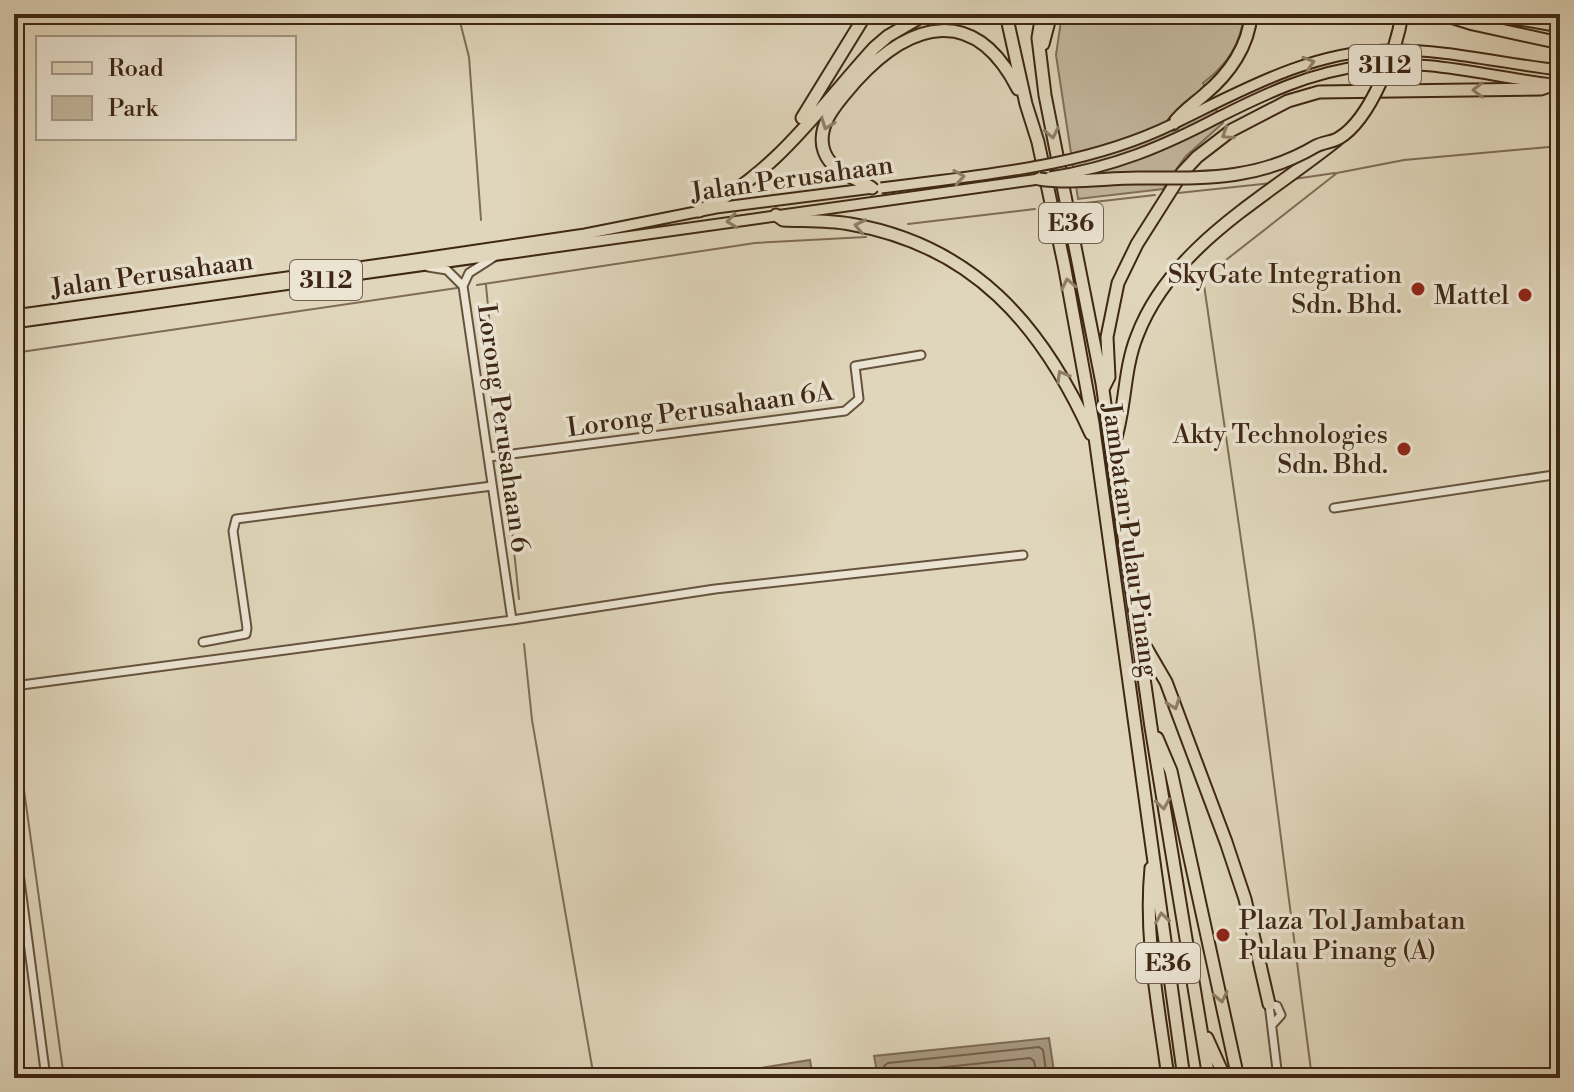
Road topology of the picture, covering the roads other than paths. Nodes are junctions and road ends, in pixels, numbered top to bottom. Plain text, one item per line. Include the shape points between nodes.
1 (866, 14) edge
2 (926, 14) edge
3 (1009, 14) edge
4 (1042, 14) edge
5 (1051, 14) edge
6 (1251, 14) edge
7 (1402, 14) edge
8 (1441, 14) edge
9 (1491, 14) edge
10 (1542, 24) junction
11 (1560, 26) edge
12 (1560, 34) edge
13 (1560, 43) edge
14 (1041, 56) junction
15 (1560, 70) edge
16 (1557, 84) edge
17 (1026, 104) junction
18 (1173, 124) junction
19 (793, 137) junction
20 (1338, 139) junction
21 (1039, 179) junction
22 (877, 188) junction
23 (699, 211) junction
24 (776, 215) junction
25 (494, 257) junction
26 (425, 267) junction
27 (463, 286) junction
28 (14, 315) edge
29 (14, 323) edge
30 (921, 355) dead end
31 (1103, 389) junction
32 (1096, 446) junction
33 (1112, 448) junction
34 (489, 457) junction
35 (1560, 474) edge
36 (492, 486) junction
37 (1334, 508) dead end
38 (1023, 555) dead end
39 (512, 620) junction
40 (1139, 636) junction
41 (203, 642) dead end
42 (14, 686) edge
43 (1151, 727) junction
44 (14, 835) edge
45 (1153, 848) junction
46 (1269, 1004) joint
47 (1202, 1027) junction
48 (46, 1078) edge
49 (1168, 1078) edge
50 (1184, 1078) edge
51 (1209, 1078) edge
52 (1225, 1078) edge
53 (1238, 1078) edge
54 (1278, 1078) edge

1 - 19 highway
2 - 19 highway via 880,41
3 - 17 highway, Jambatan Pulau Pinang / E36
4 - 14 highway
5 - 14 highway
6 - 18 highway via 1241,49 1216,85
7 - 20 highway, bridge via 1383,78
8 - 13 highway
9 - 10 highway
10 - 11 highway
10 - 12 highway
14 -> 31 highway, Jambatan Pulau Pinang / E36
18 -> 15 main road, Jalan Perusahaan / 3112 via 1296,67 1375,50
16 - 21 main road, Jalan Perusahaan / 3112, bridge via 1440,68 1363,66 1292,83 1123,161
16 -> 31 highway via 1541,89 1319,92 1288,101 1222,137 1182,173 1126,264 1110,313 1109,377
17 -> 22 highway via 1002,62 973,37 932,31 905,40 859,79 832,111 823,132 830,161 844,174
32 -> 17 highway, Jambatan Pulau Pinang / E36 via 1064,264
22 -> 18 main road, Jalan Perusahaan / 3112, bridge via 1077,158
19 - 23 highway via 747,183
20 - 21 highway, bridge via 1246,174
20 - 33 highway via 1197,249 1164,285 1138,332
21 - 24 main road, Jalan Perusahaan / 3112
22 - 23 main road, Jalan Perusahaan / 3112
23 - 28 main road, Jalan Perusahaan / 3112 via 585,234
24 -> 25 main road, Jalan Perusahaan / 3112
32 -> 24 highway via 1051,356 1015,311 972,274 937,252 889,233
25 - 26 main road, Jalan Perusahaan / 3112
25 - 27 street, Lorong Perusahaan 6 via 469,273
26 - 27 street via 447,270
26 - 29 main road, Jalan Perusahaan / 3112
27 - 34 street, Lorong Perusahaan 6
30 - 34 street, Lorong Perusahaan 6A via 855,366 859,399 845,411
31 - 33 highway, Jambatan Pulau Pinang / E36
32 - 45 highway, Jambatan Pulau Pinang / E36
33 - 40 highway, Jambatan Pulau Pinang / E36
34 - 36 street, Lorong Perusahaan 6
35 - 37 street
36 - 39 street, Lorong Perusahaan 6
36 - 41 street via 236,519 233,531 246,634
38 - 39 street via 715,589
39 - 42 street
40 - 43 highway, Jambatan Pulau Pinang / E36
40 -> 46 highway via 1166,682 1226,842
43 -> 47 highway, Jambatan Pulau Pinang / E36
43 -> 53 highway, Jambatan Pulau Pinang / E36 via 1171,771
44 - 48 street
45 - 49 highway via 1148,910
50 -> 45 highway, Jambatan Pulau Pinang / E36
46 - 54 street
47 - 51 highway, Jambatan Pulau Pinang / E36
47 - 52 highway

